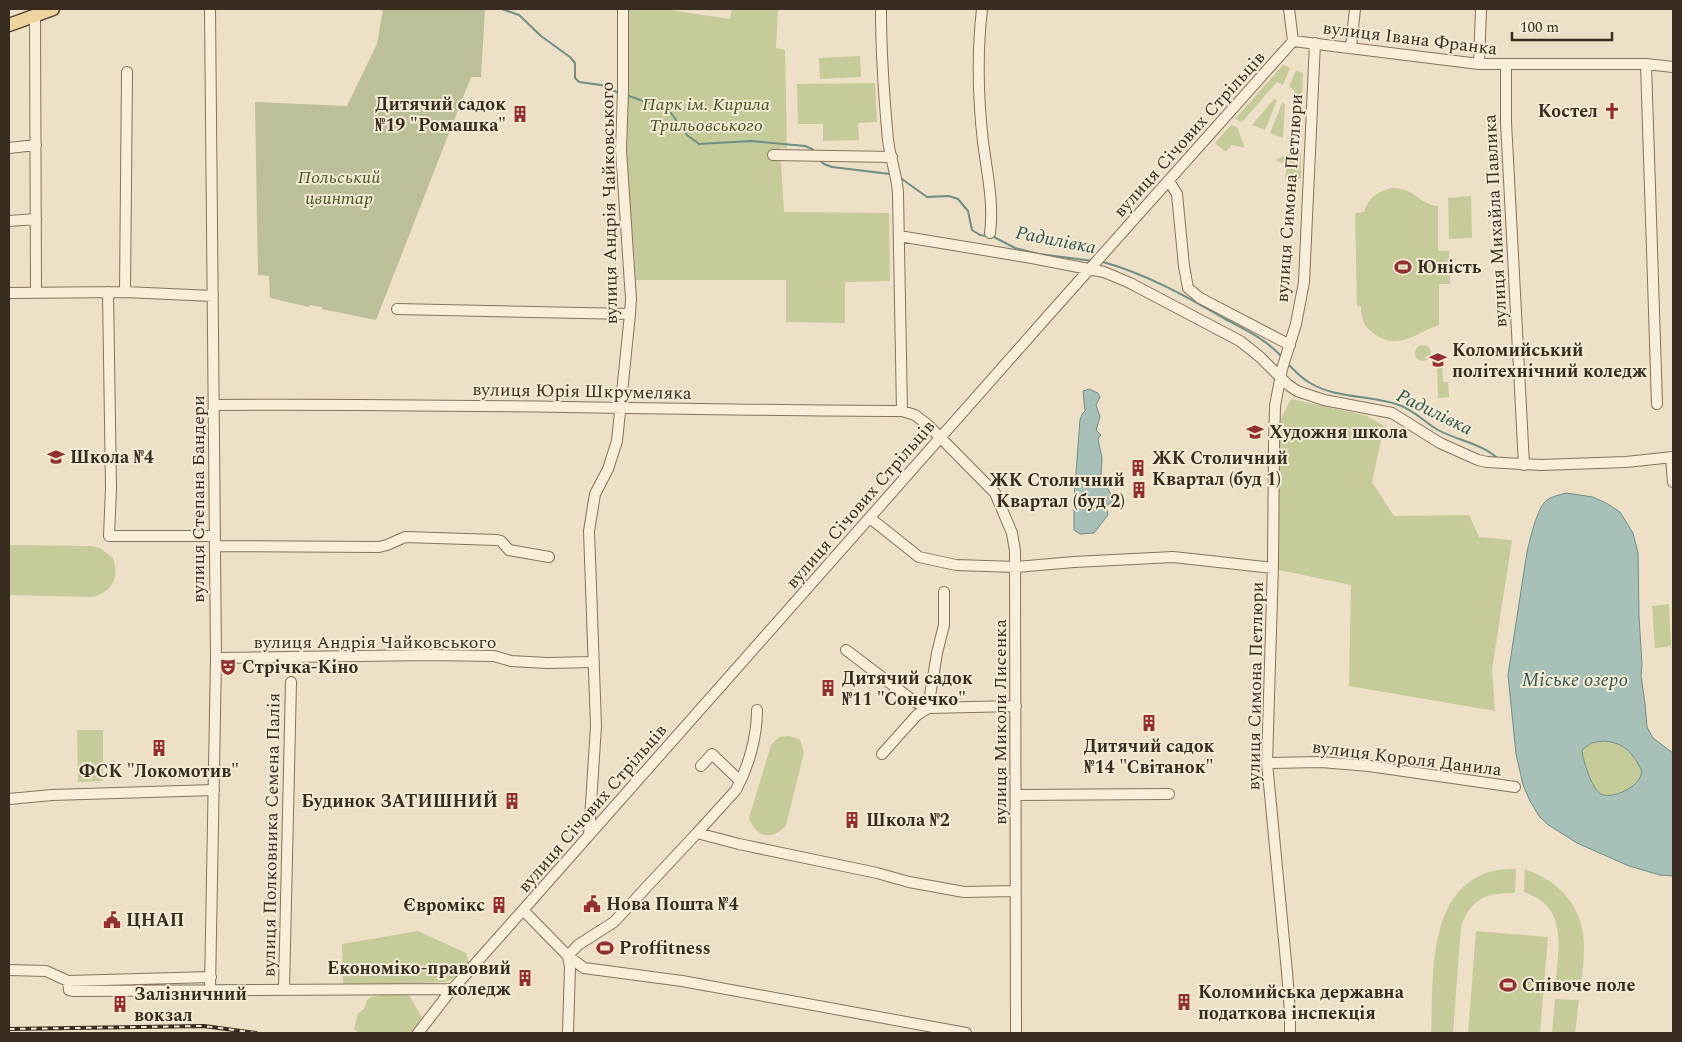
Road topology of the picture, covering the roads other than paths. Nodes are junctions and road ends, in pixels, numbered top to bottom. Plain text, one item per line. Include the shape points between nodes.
1 (53, 9) edge
2 (210, 9) edge
3 (623, 9) edge
4 (881, 9) edge
5 (982, 9) edge
6 (1289, 9) edge
7 (1355, 9) edge
8 (1481, 9) edge
9 (35, 15) junction
10 (9, 25) edge
11 (1293, 41) junction
12 (1315, 43) junction
13 (1351, 47) junction
14 (1479, 64) junction
15 (1646, 64) junction
16 (1506, 65) junction
17 (1673, 67) edge
18 (127, 72) dead end
19 (36, 145) junction
20 (9, 148) edge
21 (773, 155) dead end
22 (892, 158) junction
23 (1169, 180) junction
24 (36, 220) junction
25 (9, 221) edge
26 (899, 236) junction
27 (990, 242) junction
28 (1094, 264) junction
29 (108, 292) junction
30 (125, 292) junction
31 (9, 293) edge
32 (36, 293) junction
33 (212, 296) junction
34 (397, 309) dead end
35 (630, 314) junction
36 (1289, 350) junction
37 (1282, 374) junction
38 (1657, 404) dead end
39 (214, 405) junction
40 (621, 407) junction
41 (902, 410) junction
42 (941, 436) junction
43 (1672, 457) edge
44 (1524, 465) junction
45 (1673, 482) edge
46 (870, 518) junction
47 (215, 541) junction
48 (549, 557) dead end
49 (1016, 567) junction
50 (1272, 568) junction
51 (944, 592) dead end
52 (846, 650) dead end
53 (216, 658) junction
54 (593, 662) junction
55 (291, 682) dead end
56 (1016, 706) junction
57 (928, 708) junction
58 (757, 710) dead end
59 (882, 754) dead end
60 (1267, 763) junction
61 (701, 766) dead end
62 (740, 781) junction
63 (1515, 787) dead end
64 (214, 790) junction
65 (1169, 794) dead end
66 (1016, 795) junction
67 (9, 799) edge
68 (591, 806) junction
69 (610, 813) junction
70 (697, 833) junction
71 (589, 835) junction
72 (1015, 891) junction
73 (523, 910) junction
74 (568, 956) junction
75 (9, 970) edge
76 (211, 977) junction
77 (68, 980) junction
78 (210, 989) junction
79 (284, 989) junction
80 (452, 989) junction
81 (418, 1033) edge
82 (568, 1033) edge
83 (966, 1033) edge
84 (1016, 1033) edge
85 (1290, 1033) edge

1 - 9 main road
2 - 33 street, вулиця Степана Бандери
3 - 35 street, вулиця Андрія Чайковського via 622,159
4 - 22 street via 881,53
5 - 27 street via 978,44 979,101 991,201
6 - 11 street
7 - 13 street
8 - 14 street
9 - 10 main road
9 - 19 street
11 - 12 street, вулиця Івана Франка
11 - 23 street, вулиця Січових Стрільців
12 - 13 street, вулиця Івана Франка
12 - 36 street, вулиця Симона Петлюри via 1304,282
13 - 14 street, вулиця Івана Франка
14 - 16 street, вулиця Івана Франка
15 - 16 street, вулиця Івана Франка
15 - 17 street, вулиця Івана Франка
15 - 38 street
16 - 44 street, вулиця Михайла Павлика via 1506,122
18 - 30 street
19 - 20 street
19 - 24 street
21 - 22 street
22 - 26 street
23 - 28 street, вулиця Січових Стрільців
23 - 36 street via 1177,194 1188,288
24 - 25 street
24 - 32 street
26 - 27 street
26 - 41 street
27 - 28 street
28 - 37 street via 1240,340
28 - 42 street, вулиця Січових Стрільців
29 - 30 street
29 - 32 street
29 - 47 street via 109,536
30 - 33 street
31 - 32 street
33 - 39 street, вулиця Степана Бандери
34 - 35 street
35 - 40 street, вулиця Андрія Чайковського
36 - 37 street, вулиця Симона Петлюри
37 - 44 street via 1293,388 1310,396 1392,412 1440,443 1468,456 1487,462
37 - 50 street, вулиця Симона Петлюри via 1275,406
39 - 40 street, вулиця Юрія Шкрумеляка
39 - 47 street, вулиця Степана Бандери
40 - 41 street, вулиця Юрія Шкрумеляка
40 - 54 street, вулиця Андрія Чайковського via 617,441 595,494 590,521
41 - 42 street, вулиця Юрія Шкрумеляка via 915,414
42 - 46 street, вулиця Січових Стрільців
42 - 49 street, вулиця Миколи Лисенка via 995,493 1012,533
43 - 44 street via 1626,462
43 - 45 street
46 - 49 street via 918,557 956,564
46 - 69 street, вулиця Січових Стрільців
47 - 48 street via 379,547 405,537 464,538 497,540 510,550
47 - 53 street, вулиця Степана Бандери
49 - 50 street via 1173,557
49 - 56 street, вулиця Миколи Лисенка
50 - 60 street, вулиця Симона Петлюри
51 - 57 street via 944,625
52 - 57 street via 915,702
53 - 54 street, вулиця Андрія Чайковського via 429,655 494,656 511,661 547,663
53 - 64 street, вулиця Степана Бандери
54 - 68 street, вулиця Андрія Чайковського via 596,726
55 - 79 street, вулиця Полковника Семена Палія
56 - 57 street
56 - 66 street, вулиця Миколи Лисенка
57 - 59 street via 917,715
58 - 62 street via 754,739
60 - 63 street, вулиця Короля Данила via 1321,762 1369,766
60 - 85 street, вулиця Симона Петлюри
61 - 62 street via 712,754
62 - 70 street via 736,790
64 - 67 street
64 - 76 street, вулиця Степана Бандери
65 - 66 street
66 - 72 street, вулиця Миколи Лисенка
68 - 69 street via 597,814
68 - 71 street, вулиця Андрія Чайковського
69 - 71 street, вулиця Січових Стрільців
70 - 72 street via 909,882 964,892
70 - 74 street via 614,922 578,945
71 - 73 street, вулиця Січових Стрільців
72 - 84 street, вулиця Миколи Лисенка
73 - 74 street
73 - 80 street, вулиця Січових Стрільців
74 - 82 street
74 - 83 street via 586,969 682,981
75 - 77 street via 46,971
76 - 77 street
76 - 78 street, вулиця Степана Бандери
77 - 78 street via 69,990 74,991
78 - 79 street
79 - 80 street
80 - 81 street, вулиця Січових Стрільців

